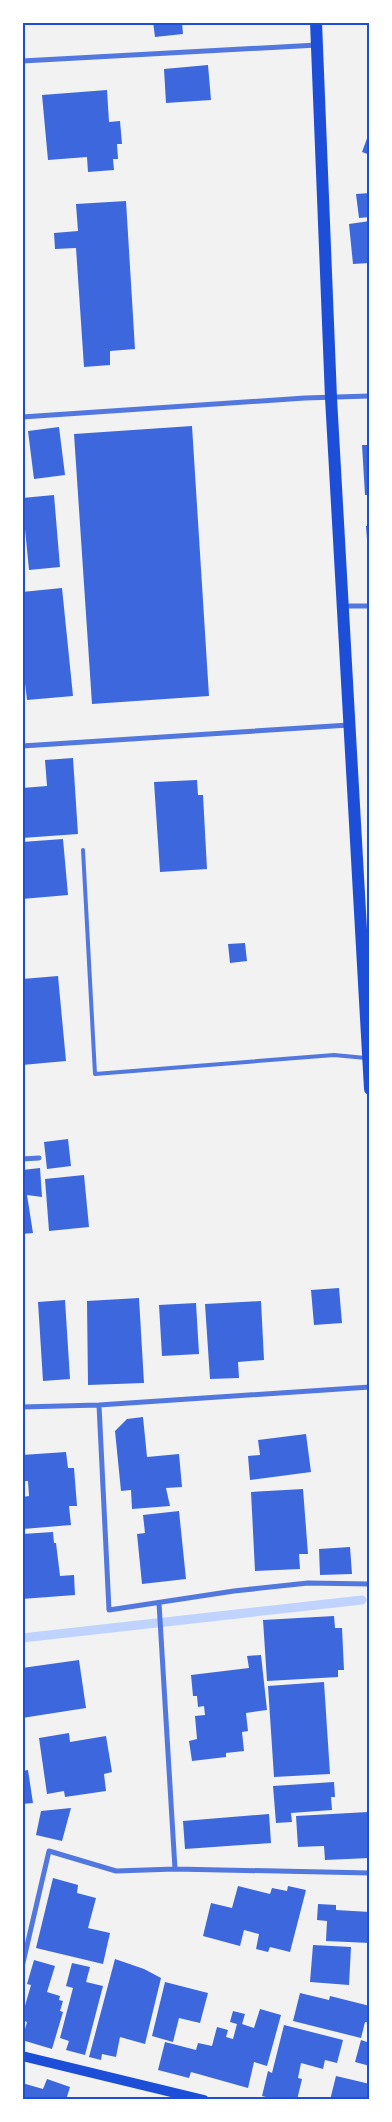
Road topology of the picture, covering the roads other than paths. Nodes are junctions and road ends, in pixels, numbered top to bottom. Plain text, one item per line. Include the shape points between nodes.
1 (316, 22) edge
2 (318, 45) junction
3 (22, 61) edge
4 (370, 396) edge
5 (331, 398) junction
6 (22, 417) edge
7 (344, 606) junction
8 (370, 606) edge
9 (350, 725) junction
10 (22, 746) edge
11 (83, 850) dead end
12 (366, 955) edge
13 (368, 1059) junction
14 (370, 1090) edge
15 (22, 1158) edge
16 (39, 1158) dead end
17 (370, 1387) edge
18 (98, 1405) junction
19 (22, 1407) edge
20 (370, 1584) edge
21 (159, 1603) junction
22 (175, 1869) junction
23 (370, 1874) edge
24 (22, 1967) edge
25 (22, 2056) edge
26 (204, 2100) edge

1 - 2 main road
2 - 3 street
2 - 5 main road
4 - 5 street
5 - 6 street
5 - 7 main road
7 - 8 street
7 - 9 main road
9 - 10 street
9 - 12 main road
11 - 13 lane via 95,1074 334,1055
12 - 13 main road
13 - 14 main road
15 - 16 street
17 - 18 street
18 - 19 street
18 - 21 street via 110,1610
20 - 21 street via 308,1583
21 - 22 street
22 - 23 street
22 - 24 street via 116,1871 50,1851
25 - 26 main road

